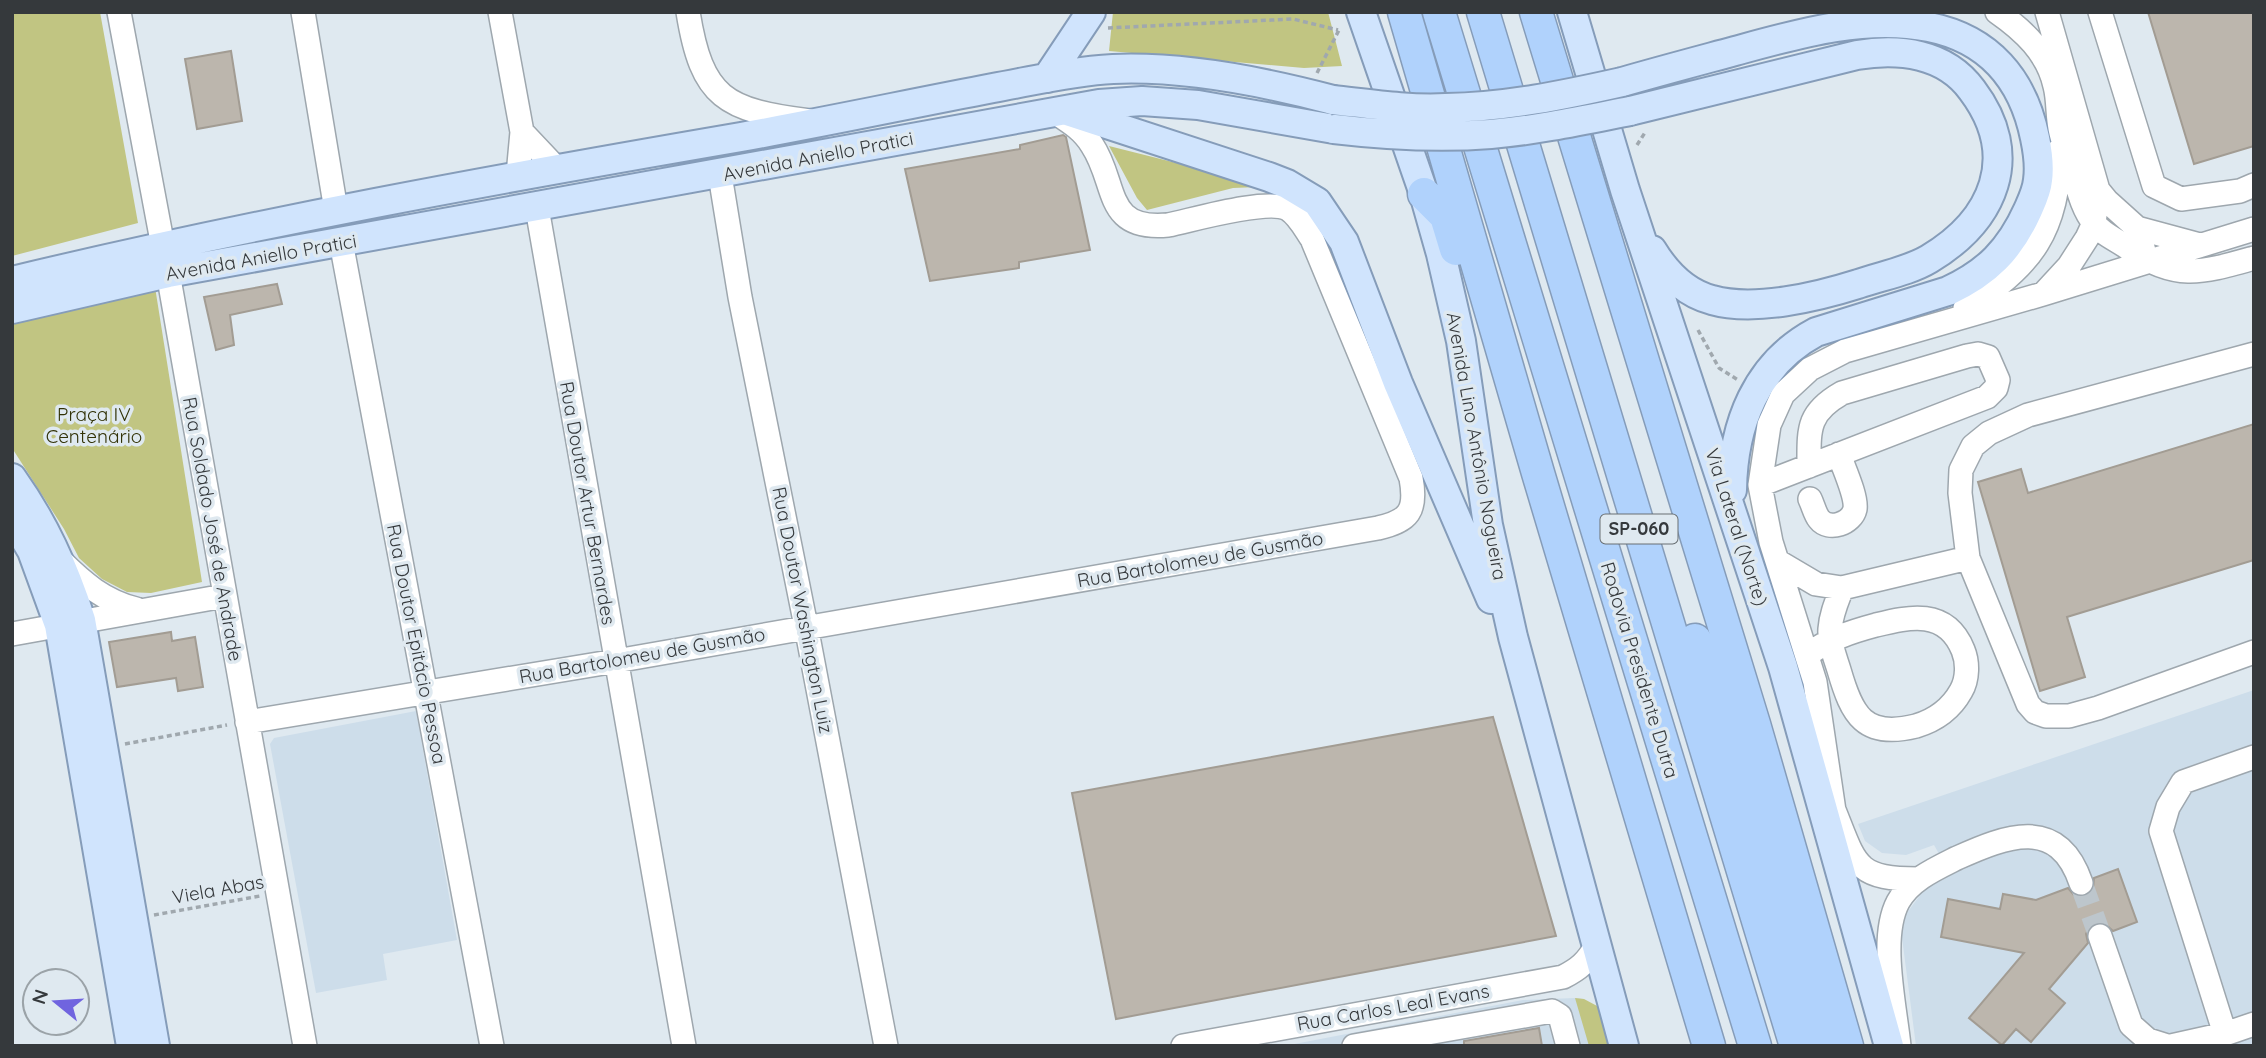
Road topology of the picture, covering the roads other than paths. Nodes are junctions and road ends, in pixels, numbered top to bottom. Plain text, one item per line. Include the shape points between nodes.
1 (119, 12) edge
2 (303, 12) edge
3 (500, 12) edge
4 (688, 12) edge
5 (1361, 12) edge
6 (1404, 12) edge
7 (1439, 12) edge
8 (1536, 12) edge
9 (1572, 12) edge
10 (1853, 12) edge
11 (1997, 12) edge
12 (2048, 12) edge
13 (2100, 12) edge
14 (1485, 18) edge
15 (1096, 24) edge
16 (1800, 33) junction
17 (1047, 78) junction
18 (1059, 111) junction
19 (824, 123) junction
20 (2060, 131) junction
21 (522, 132) junction
22 (556, 169) junction
23 (720, 174) junction
24 (518, 175) junction
25 (2254, 186) edge
26 (1625, 190) junction
27 (2098, 190) junction
28 (1424, 194) junction
29 (537, 208) junction
30 (337, 210) junction
31 (2094, 223) junction
32 (2137, 228) junction
33 (2254, 229) edge
34 (341, 242) junction
35 (162, 245) junction
36 (2200, 245) junction
37 (2254, 258) edge
38 (2147, 261) junction
39 (169, 273) junction
40 (12, 281) edge
41 (2043, 294) junction
42 (12, 309) edge
43 (1939, 324) junction
44 (2254, 354) edge
45 (1839, 454) junction
46 (1809, 466) junction
47 (1538, 473) junction
48 (12, 478) edge
49 (1760, 485) junction
50 (1810, 499) dead end
51 (1732, 510) junction
52 (12, 517) edge
53 (1647, 556) junction
54 (1968, 558) junction
55 (60, 560) junction
56 (1777, 561) junction
57 (1842, 588) junction
58 (224, 596) junction
59 (142, 610) junction
60 (70, 623) junction
61 (806, 626) junction
62 (12, 634) edge
63 (1513, 637) junction
64 (1830, 640) junction
65 (2254, 652) edge
66 (1807, 655) junction
67 (616, 661) junction
68 (426, 692) junction
69 (247, 722) junction
70 (2254, 757) edge
71 (1834, 809) junction
72 (1919, 879) junction
73 (2081, 883) tunnel mouth
74 (2100, 936) tunnel mouth
75 (1596, 946) junction
76 (1563, 977) junction
77 (1608, 993) junction
78 (1876, 1006) junction
79 (2254, 1024) edge
80 (2225, 1034) junction
81 (1231, 1041) edge
82 (1195, 1045) edge
83 (131, 1046) edge
84 (155, 1046) edge
85 (305, 1046) edge
86 (492, 1046) edge
87 (684, 1046) edge
88 (886, 1046) edge
89 (1354, 1046) edge
90 (1568, 1046) edge
91 (1624, 1046) edge
92 (1709, 1046) edge
93 (1755, 1046) edge
94 (1796, 1046) edge
95 (1824, 1046) edge
96 (1847, 1046) edge
97 (1889, 1046) edge
98 (1899, 1046) edge
99 (2169, 1046) edge

1 - 35 street, Rua Soldado José de Andrade
2 - 30 street
3 - 21 street
4 - 19 street via 699,63 715,90 751,110
5 - 28 main road, Avenida Lino Antônio Nogueira
6 - 47 highway
7 - 93 highway, Rodovia Presidente Dutra / SP-060
8 - 96 highway, SP-060 via 1754,724
9 - 26 main road, Via Lateral (Norte)
10 - 16 main road
11 - 20 street via 2024,33 2042,56 2056,86
12 - 27 street
13 - 25 street via 2154,186 2181,198
14 - 53 highway, Rodovia Presidente Dutra / SP-060
15 - 17 main road
16 - 17 main road, Avenida Aniello Pratici, bridge via 1622,82 1525,102 1459,108 1333,100 1164,70 1111,69
16 - 51 main road via 1905,23 1954,32 1973,42 2010,75 2020,93 2035,138 2038,180 2016,235 1990,266 1948,291 1816,332 1781,356 1755,389 1738,433
17 - 19 main road, Avenida Aniello Pratici
18 - 23 main road, Avenida Aniello Pratici
18 - 26 main road, Avenida Aniello Pratici, bridge via 1142,102 1198,105 1378,134 1489,134 1638,120 1881,51 1922,55 1959,77 1982,104 1998,148 1992,195 1978,218 1926,261 1825,293 1757,303 1725,303 1687,290 1655,256
18 - 61 street, Rua Bartolomeu de Gusmão via 1086,136 1101,160 1118,209 1139,224 1168,225 1271,204 1298,218 1312,239 1411,478 1413,499 1408,513 1402,521 1378,528
18 - 63 main road via 1269,177 1317,202 1344,242 1409,408 1487,589
19 - 22 main road, Avenida Aniello Pratici
20 - 31 street
20 - 43 street via 2060,178 2039,242 1996,289
21 - 22 street
21 - 24 street
22 - 24 main road, Avenida Aniello Pratici
23 - 29 main road, Avenida Aniello Pratici
23 - 61 street, Rua Doutor Washington Luiz
24 - 30 main road, Avenida Aniello Pratici
26 - 51 main road, Via Lateral (Norte)
27 - 31 street
27 - 32 street
28 - 47 highway via 1446,216 1511,430
28 - 63 main road, Avenida Lino Antônio Nogueira via 1461,341 1488,525
29 - 34 main road, Avenida Aniello Pratici
29 - 67 street, Rua Doutor Artur Bernardes
30 - 35 main road, Avenida Aniello Pratici
31 - 38 street
31 - 41 street via 2069,266
32 - 36 street
32 - 38 street
33 - 36 street
34 - 39 main road, Avenida Aniello Pratici
34 - 68 street, Rua Doutor Epitácio Pessoa
35 - 39 street, Rua Soldado José de Andrade
35 - 40 main road, Avenida Aniello Pratici
36 - 38 street
37 - 38 street via 2185,272
38 - 41 street
39 - 42 main road, Avenida Aniello Pratici
39 - 58 street, Rua Soldado José de Andrade
41 - 43 street
43 - 49 street via 1845,351 1810,369 1783,394 1769,425
44 - 54 street via 2028,415 1989,433 1973,446 1961,470
45 - 46 street
45 - 46 street via 1987,397 1998,380 1988,358 1967,356 1842,393 1824,403 1810,424
45 - 50 street via 1855,503 1853,514 1844,523 1825,524
46 - 49 street
47 - 92 highway
48 - 55 main road via 34,508
49 - 56 street
51 - 78 main road, Via Lateral (Norte) via 1783,667
52 - 60 main road
53 - 94 highway, Rodovia Presidente Dutra / SP-060
53 - 95 highway via 1693,634
54 - 57 street
54 - 65 street via 2028,704 2046,716 2098,708
55 - 59 street via 95,592
55 - 60 main road
56 - 57 street via 1816,584
56 - 66 street
57 - 64 street via 1832,613
58 - 59 street
58 - 69 street, Rua Soldado José de Andrade
59 - 60 street
60 - 62 street
60 - 83 main road
60 - 84 main road
61 - 67 street, Rua Bartolomeu de Gusmão
61 - 88 street, Rua Doutor Washington Luiz
63 - 75 main road, Avenida Lino Antônio Nogueira
64 - 64 street via 1907,617 1933,621 1946,627 1964,651 1964,687 1942,714 1898,730 1881,730 1855,714
64 - 66 street
66 - 71 street
67 - 68 street, Rua Bartolomeu de Gusmão
67 - 87 street, Rua Doutor Artur Bernardes
68 - 69 street, Rua Bartolomeu de Gusmão
68 - 86 street, Rua Doutor Epitácio Pessoa
69 - 85 street, Rua Soldado José de Andrade
70 - 80 street via 2183,782 2161,831
71 - 72 street via 1864,869 1879,877
71 - 78 street
72 - 73 street via 1985,845 2020,836 2058,846
72 - 98 street via 1904,893 1890,926
74 - 99 street via 2131,1025 2148,1040
75 - 76 street, Rua Carlos Leal Evans via 1581,967
75 - 77 main road, Avenida Lino Antônio Nogueira
76 - 77 street, Rua Carlos Leal Evans via 1585,980
76 - 81 street, Rua Carlos Leal Evans
77 - 91 main road, Avenida Lino Antônio Nogueira
78 - 97 main road, Via Lateral (Norte)
79 - 80 street
80 - 99 street
81 - 82 street, Rua Carlos Leal Evans
89 - 90 street via 1552,1011 1560,1016

